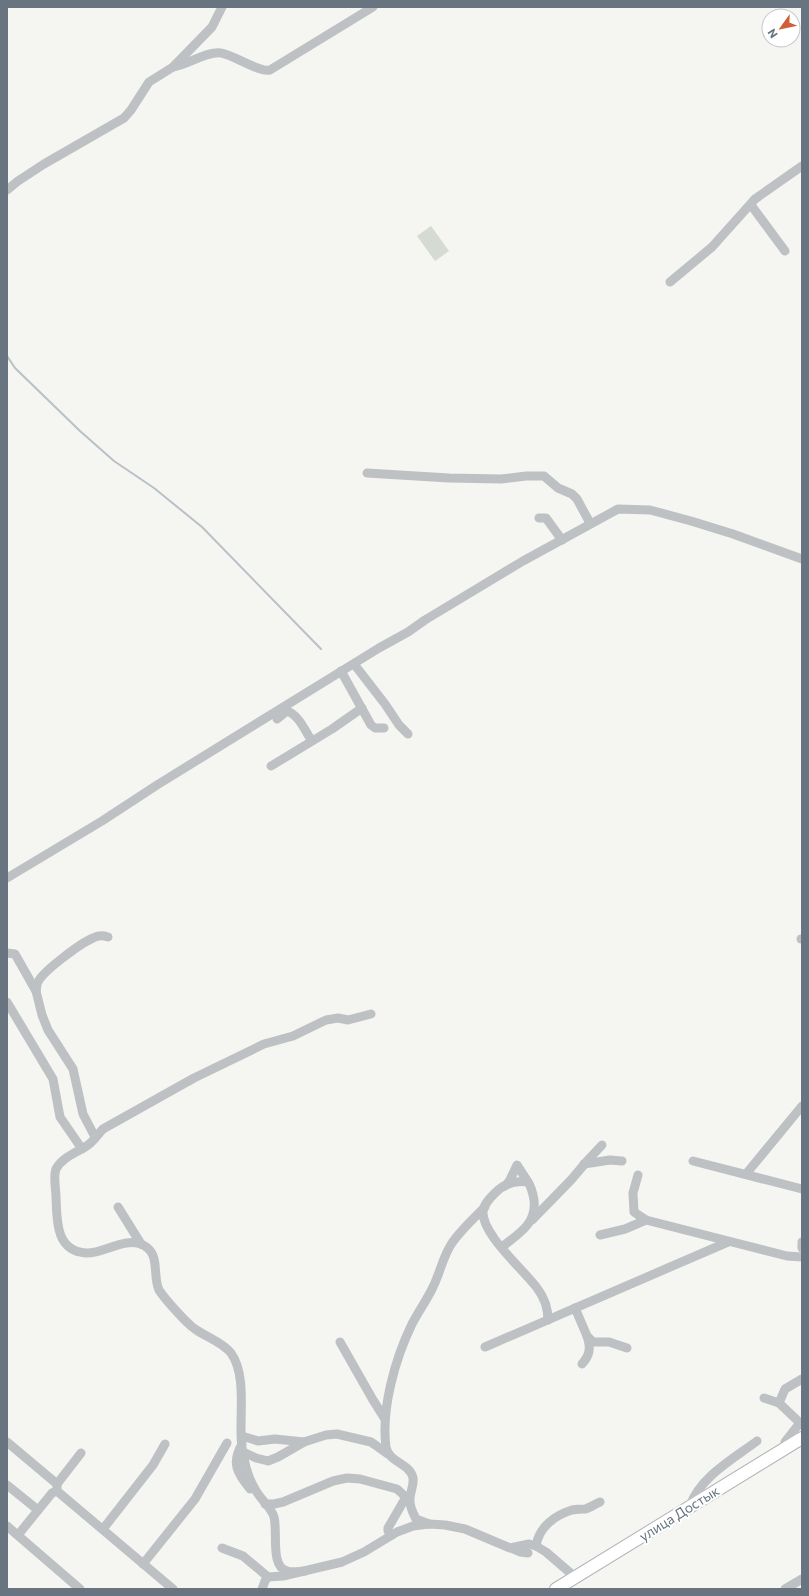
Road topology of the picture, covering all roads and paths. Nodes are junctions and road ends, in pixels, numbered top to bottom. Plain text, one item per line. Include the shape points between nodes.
1 (222, 7) edge
2 (373, 7) edge
3 (173, 67) junction
4 (801, 169) edge
5 (7, 190) edge
6 (751, 205) junction
7 (785, 251) dead end
8 (670, 282) dead end
9 (367, 473) dead end
10 (539, 518) dead end
11 (590, 523) junction
12 (562, 540) junction
13 (802, 559) edge
14 (354, 664) junction
15 (341, 671) junction
16 (362, 708) junction
17 (284, 710) junction
18 (277, 719) dead end
19 (384, 728) dead end
20 (408, 734) dead end
21 (312, 741) junction
22 (271, 766) dead end
23 (7, 878) edge
24 (108, 937) dead end
25 (7, 953) edge
26 (36, 992) junction
27 (7, 1002) edge
28 (371, 1014) dead end
29 (802, 1106) edge
30 (95, 1137) junction
31 (602, 1145) dead end
32 (82, 1149) junction
33 (622, 1161) dead end
34 (693, 1161) dead end
35 (584, 1164) junction
36 (746, 1174) junction
37 (638, 1176) dead end
38 (528, 1182) junction
39 (506, 1185) junction
40 (802, 1189) edge
41 (118, 1207) dead end
42 (485, 1207) junction
43 (634, 1212) junction
44 (646, 1220) junction
45 (531, 1221) junction
46 (636, 1224) junction
47 (600, 1235) dead end
48 (728, 1242) junction
49 (802, 1242) edge
50 (141, 1244) junction
51 (502, 1247) junction
52 (802, 1248) edge
53 (802, 1257) edge
54 (575, 1308) junction
55 (548, 1320) junction
56 (590, 1339) junction
57 (340, 1342) dead end
58 (485, 1347) dead end
59 (627, 1348) dead end
60 (582, 1364) dead end
61 (802, 1379) edge
62 (764, 1398) dead end
63 (779, 1403) junction
64 (386, 1419) junction
65 (800, 1422) edge
66 (802, 1438) edge
67 (758, 1441) dead end
68 (7, 1442) edge
69 (304, 1442) junction
70 (227, 1443) dead end
71 (165, 1444) dead end
72 (242, 1444) junction
73 (786, 1448) junction
74 (81, 1453) dead end
75 (388, 1454) junction
76 (7, 1485) edge
77 (57, 1487) junction
78 (408, 1498) junction
79 (263, 1501) junction
80 (600, 1502) dead end
81 (690, 1506) junction
82 (38, 1510) junction
83 (429, 1524) junction
84 (7, 1526) edge
85 (103, 1529) junction
86 (18, 1535) junction
87 (392, 1535) junction
88 (536, 1546) junction
89 (222, 1548) dead end
90 (510, 1548) junction
91 (528, 1553) dead end
92 (143, 1564) junction
93 (277, 1574) junction
94 (575, 1577) junction
95 (802, 1579) edge
96 (788, 1588) edge
97 (80, 1589) edge
98 (173, 1589) edge
99 (262, 1589) edge
100 (556, 1589) edge

1 - 3 street via 212,27
2 - 3 street via 267,71 218,52
3 - 5 street via 149,82 124,118 44,164
4 - 6 street via 755,199
6 - 7 street
6 - 8 street via 712,247
9 - 11 street via 501,479 544,476 577,499
10 - 12 street via 550,521
11 - 12 street
11 - 13 street via 618,509 650,510 691,520
12 - 14 street
14 - 15 street
14 - 20 street
15 - 16 street
15 - 17 street
16 - 19 street via 371,725 375,728
16 - 21 street
17 - 18 street
17 - 21 street via 291,712
17 - 23 street
21 - 22 street
24 - 26 street via 101,935 93,938 66,956 46,972 37,983
25 - 26 street via 15,954
26 - 30 street via 48,1030 73,1069 83,1114
27 - 32 street via 53,1079 60,1117
28 - 30 street via 348,1020 326,1020 293,1036 264,1044 194,1078 102,1129
29 - 36 street
30 - 32 street
31 - 35 street
32 - 50 street via 64,1160 56,1169 56,1213 63,1241 76,1251 86,1253 121,1244
33 - 35 street
34 - 36 street
35 - 45 street
36 - 40 street
37 - 43 street via 633,1193
38 - 39 street
38 - 39 street via 517,1165
38 - 45 street via 534,1204
39 - 42 street via 493,1195
41 - 50 street
42 - 51 street via 485,1224
42 - 64 street via 452,1243 432,1289 412,1324 389,1389
43 - 44 street
43 - 46 street
44 - 46 street
44 - 48 street
45 - 51 street
46 - 47 street
48 - 53 street via 791,1257
48 - 54 street
49 - 52 street
50 - 72 street via 151,1251 155,1260 157,1282 162,1294 193,1328 222,1345 231,1354 241,1382
51 - 55 street via 538,1288 546,1305
54 - 55 street
54 - 56 street
55 - 58 street
56 - 59 street
56 - 60 street via 589,1354
57 - 64 street
61 - 63 street via 786,1389
62 - 63 street
63 - 65 street
64 - 75 street
65 - 73 street via 785,1442
66 - 73 main road, улица Достык
67 - 81 street via 720,1468 701,1486
68 - 77 street
69 - 72 street via 275,1439
69 - 72 street via 268,1461 256,1458
69 - 75 street via 337,1434 371,1442
70 - 92 street via 195,1499
71 - 85 street
72 - 79 street via 235,1462 238,1471
73 - 81 main road, улица Достык
74 - 77 street
75 - 78 street via 412,1476 414,1485
76 - 82 street
77 - 82 street
77 - 85 street
78 - 79 street via 397,1489 347,1478 333,1481 283,1502 274,1504
78 - 83 street via 416,1519
78 - 87 street via 388,1528
79 - 93 street via 274,1516
80 - 88 street via 586,1509 570,1511 552,1520 542,1528
81 - 94 main road, улица Достык
82 - 86 street
83 - 87 street via 405,1528
83 - 90 street via 465,1529
84 - 86 street
85 - 92 street
86 - 97 street
87 - 93 street via 342,1562 305,1571
88 - 90 street via 529,1544
88 - 94 street via 552,1556
89 - 93 street via 244,1556
90 - 91 street
92 - 98 street
93 - 99 street
94 - 100 main road, улица Достык
95 - 96 street

